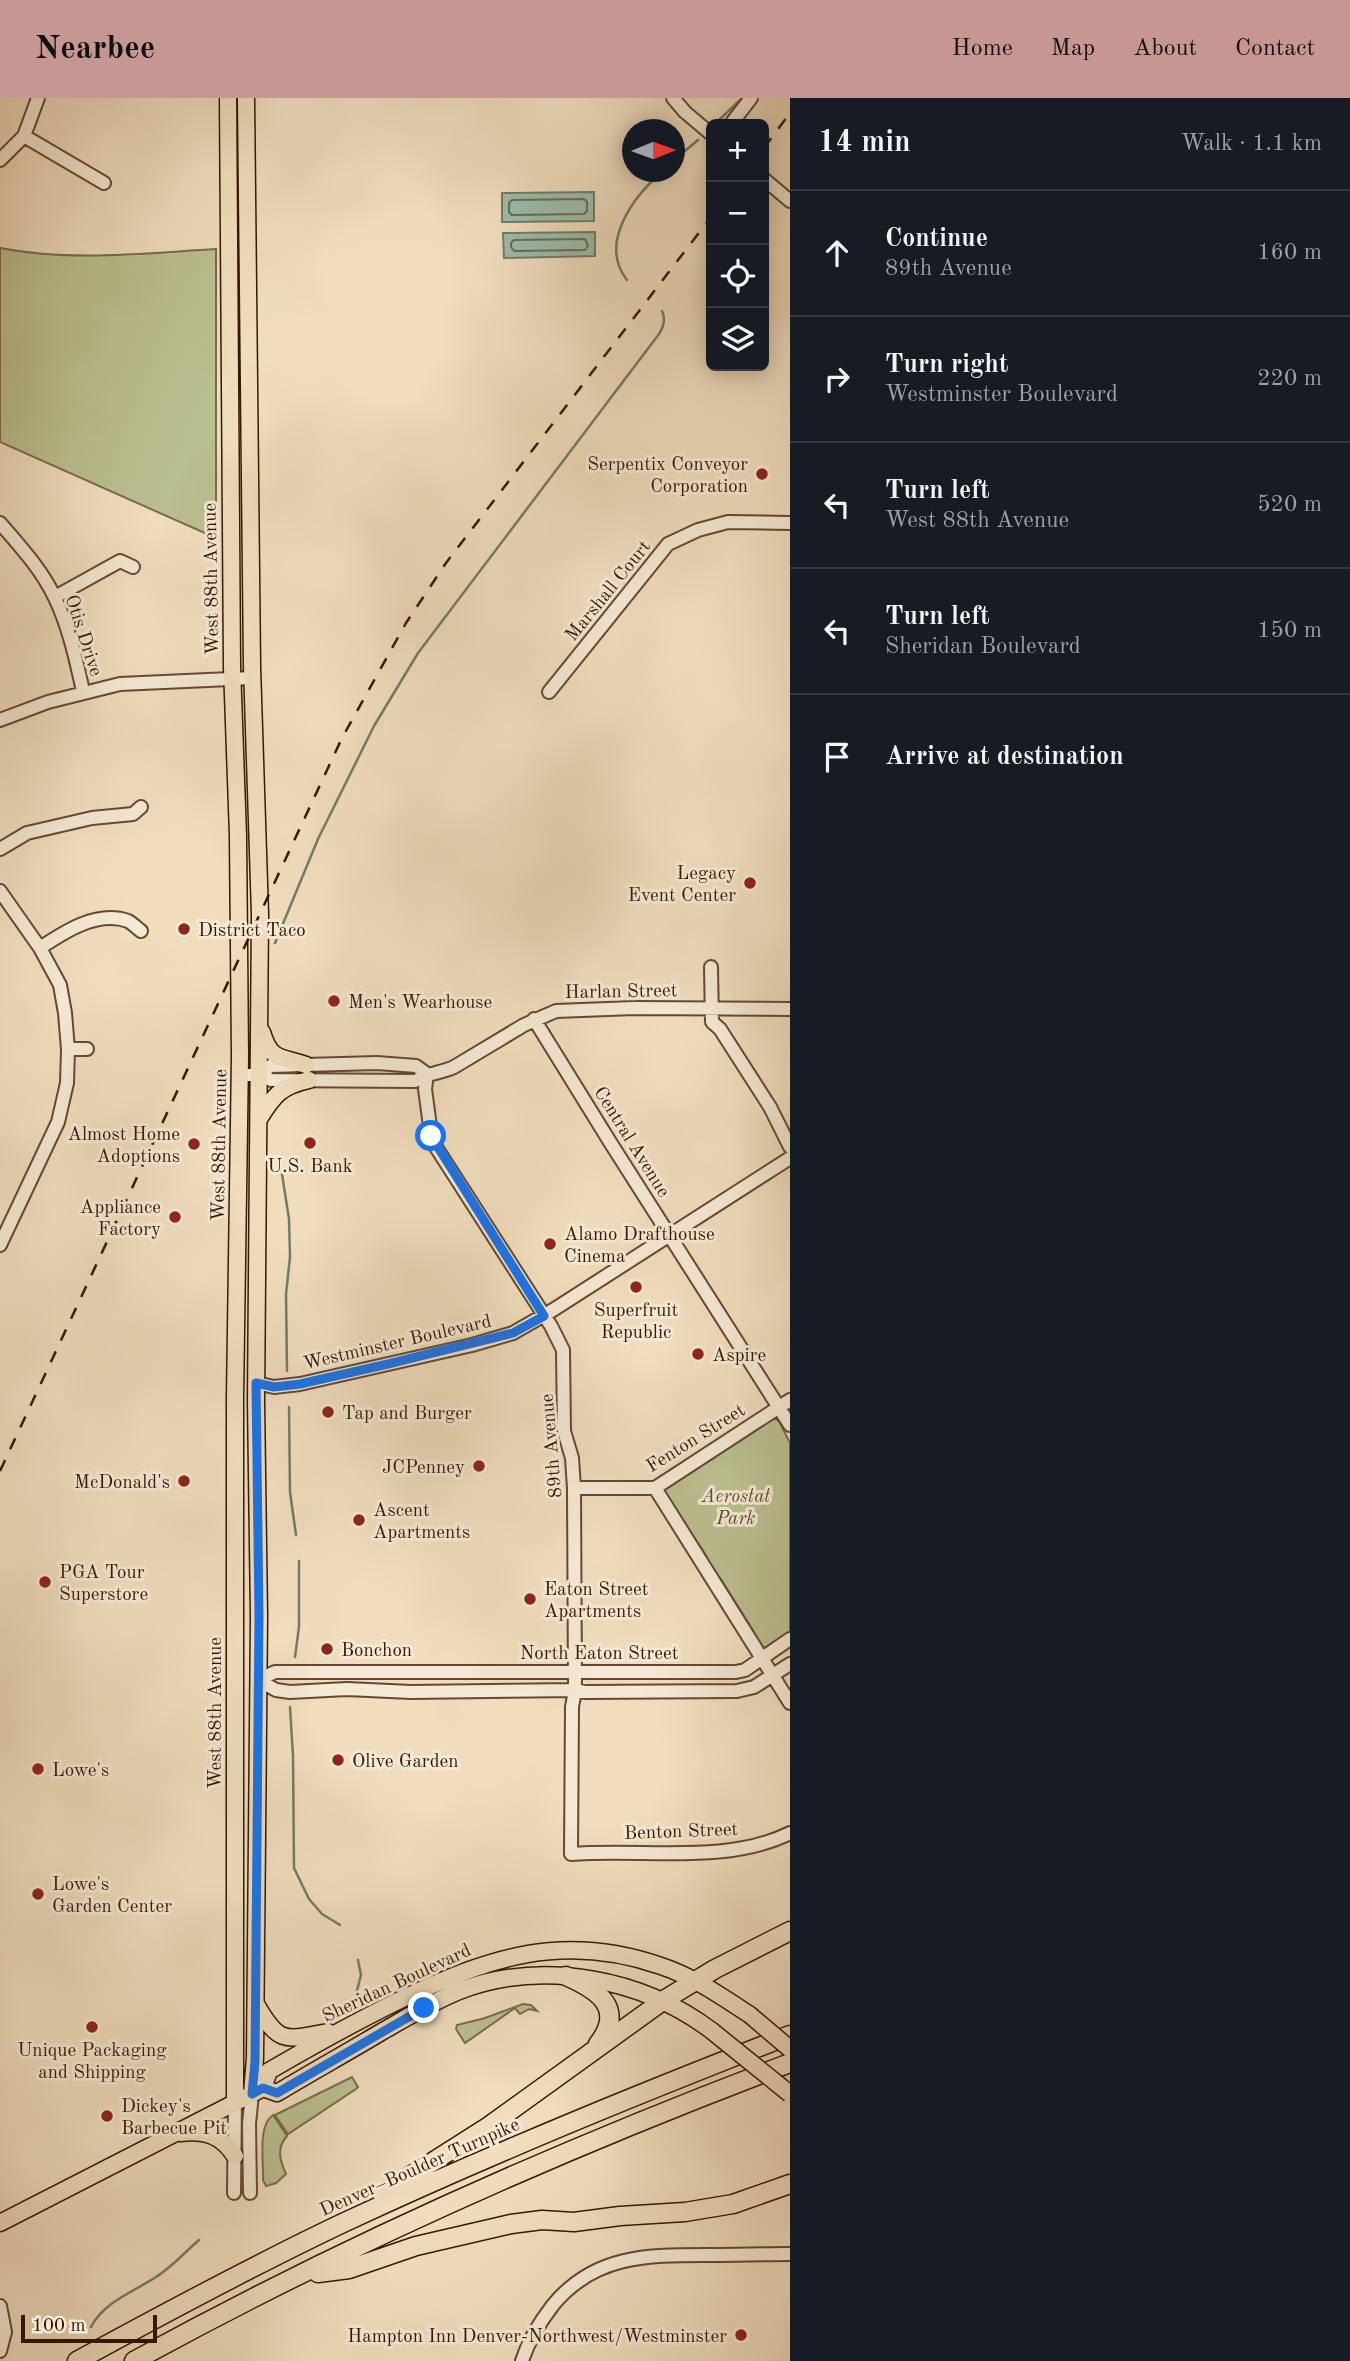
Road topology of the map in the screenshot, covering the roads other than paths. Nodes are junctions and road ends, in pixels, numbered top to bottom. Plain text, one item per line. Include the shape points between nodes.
1 (38, 98) edge
2 (229, 98) edge
3 (246, 98) edge
4 (673, 98) edge
5 (751, 98) edge
6 (735, 119) edge
7 (706, 130) edge
8 (24, 136) junction
9 (0, 160) edge
10 (768, 182) edge
11 (104, 183) dead end
12 (790, 201) edge
13 (0, 523) edge
14 (790, 523) edge
15 (133, 567) dead end
16 (55, 597) junction
17 (232, 678) junction
18 (252, 678) junction
19 (83, 691) junction
20 (549, 692) dead end
21 (0, 720) edge
22 (141, 807) dead end
23 (0, 849) edge
24 (0, 891) edge
25 (141, 931) dead end
26 (40, 948) junction
27 (711, 967) dead end
28 (711, 1008) junction
29 (790, 1009) edge
30 (534, 1019) junction
31 (260, 1026) junction
32 (68, 1049) junction
33 (87, 1049) dead end
34 (394, 1064) junction
35 (427, 1074) junction
36 (240, 1075) junction
37 (260, 1075) junction
38 (313, 1075) junction
39 (258, 1121) junction
40 (790, 1147) edge
41 (790, 1158) edge
42 (669, 1235) junction
43 (0, 1245) edge
44 (544, 1316) junction
45 (256, 1383) junction
46 (784, 1404) edge
47 (790, 1425) edge
48 (574, 1488) junction
49 (654, 1488) junction
50 (790, 1639) edge
51 (761, 1658) junction
52 (790, 1664) edge
53 (574, 1670) junction
54 (772, 1675) junction
55 (258, 1679) junction
56 (575, 1690) junction
57 (790, 1703) edge
58 (790, 1833) edge
59 (571, 1854) joint
60 (790, 1931) edge
61 (566, 1976) junction
62 (696, 1981) junction
63 (664, 2000) junction
64 (255, 2002) junction
65 (341, 2030) junction
66 (790, 2035) edge
67 (790, 2047) edge
68 (591, 2052) junction
69 (790, 2063) edge
70 (790, 2073) edge
71 (258, 2091) junction
72 (790, 2094) edge
73 (235, 2102) junction
74 (174, 2134) junction
75 (235, 2156) junction
76 (790, 2185) edge
77 (234, 2193) dead end
78 (250, 2193) dead end
79 (0, 2223) edge
80 (343, 2223) junction
81 (790, 2254) edge
82 (318, 2273) junction
83 (0, 2306) edge
84 (0, 2351) edge
85 (77, 2361) edge
86 (100, 2361) edge
87 (134, 2361) edge
88 (154, 2361) edge
89 (522, 2361) edge

1 - 8 street
2 - 17 main road, West 88th Avenue
3 - 18 main road, West 88th Avenue
4 - 7 street
5 - 6 street
8 - 9 street
8 - 11 street
10 - 12 street
13 - 16 street, Otis Drive
14 - 20 street, Marshall Court via 727,522 668,544
15 - 16 street via 120,561
16 - 19 street, Otis Drive
17 - 18 street
17 - 19 street via 120,684
17 - 36 main road, West 88th Avenue
18 - 31 main road, West 88th Avenue
19 - 21 street
22 - 23 street via 133,814 27,833
24 - 26 street
25 - 26 street via 128,921 92,921 70,928
26 - 32 street via 60,985
27 - 28 street
28 - 29 street, Harlan Street
28 - 30 street, Harlan Street via 564,1010
28 - 40 street via 712,1022 770,1108
30 - 35 street, Harlan Street via 454,1067
30 - 42 street, Central Avenue
31 - 37 main road, West 88th Avenue
31 - 38 main road via 266,1046 278,1058
32 - 33 street
32 - 43 street via 67,1083 58,1122
34 - 35 street, Harlan Street via 416,1066
34 - 38 street, Harlan Street
34 - 38 street via 378,1074
35 - 38 street, Harlan Street via 415,1081
35 - 44 street, 89th Avenue via 432,1141
36 - 37 street, Harlan Street
36 - 73 main road, West 88th Avenue via 234,1398
37 - 38 street, Harlan Street via 271,1080
37 - 39 main road, West 88th Avenue
38 - 39 main road via 274,1095
39 - 45 main road, West 88th Avenue
41 - 42 street, Westminster Boulevard
42 - 44 street, Westminster Boulevard
42 - 46 street, Central Avenue
44 - 45 street, Westminster Boulevard via 513,1333 409,1360 300,1384 274,1387
44 - 48 street, 89th Avenue via 564,1350 564,1431
45 - 55 main road, West 88th Avenue
46 - 47 street, Central Avenue
46 - 49 street, Fenton Street
48 - 49 street, Fenton Street
48 - 53 street, 89th Avenue
49 - 51 street
50 - 51 street, North Eaton Street
51 - 53 street, North Eaton Street via 736,1672
51 - 54 street
52 - 54 street, North Eaton Street
53 - 55 street, North Eaton Street via 275,1672
53 - 56 street, 89th Avenue
54 - 56 street, North Eaton Street via 737,1691
54 - 57 street
55 - 56 street, North Eaton Street via 290,1692
55 - 64 main road, West 88th Avenue
56 - 59 street, 89th Avenue
58 - 59 street, Benton Street via 738,1850
60 - 62 highway
61 - 63 main road, Sheridan Boulevard via 610,1983
61 - 68 highway via 594,1990 607,2004 607,2028
61 - 71 main road, Sheridan Boulevard via 506,1979 458,1991 277,2093
62 - 63 highway
62 - 65 main road, Sheridan Boulevard via 615,1954 529,1953 459,1972
62 - 67 main road, Sheridan Boulevard, bridge
63 - 68 highway
63 - 72 main road, Sheridan Boulevard, bridge via 694,2017
64 - 65 main road via 272,2030 284,2037
64 - 71 main road, West 88th Avenue
65 - 71 main road, Sheridan Boulevard via 269,2071
66 - 80 highway, Denver–Boulder Turnpike via 584,2116
67 - 86 highway via 656,2096 451,2184 301,2255
68 - 80 highway
69 - 87 highway via 472,2192 317,2265
70 - 82 highway via 603,2146
71 - 73 main road, Sheridan Boulevard
71 - 78 street, West 88th Avenue via 249,2124
73 - 74 main road, Sheridan Boulevard
73 - 75 street, West 88th Avenue
74 - 75 main road via 208,2133 227,2144
74 - 79 main road, Sheridan Boulevard
75 - 77 street, West 88th Avenue
76 - 82 highway via 733,2204 685,2212 511,2224 416,2246 349,2269
80 - 85 highway, Denver–Boulder Turnpike
81 - 89 street via 660,2255 624,2260 594,2271 574,2283 551,2308 533,2333
82 - 88 highway
83 - 84 street via 5,2332

